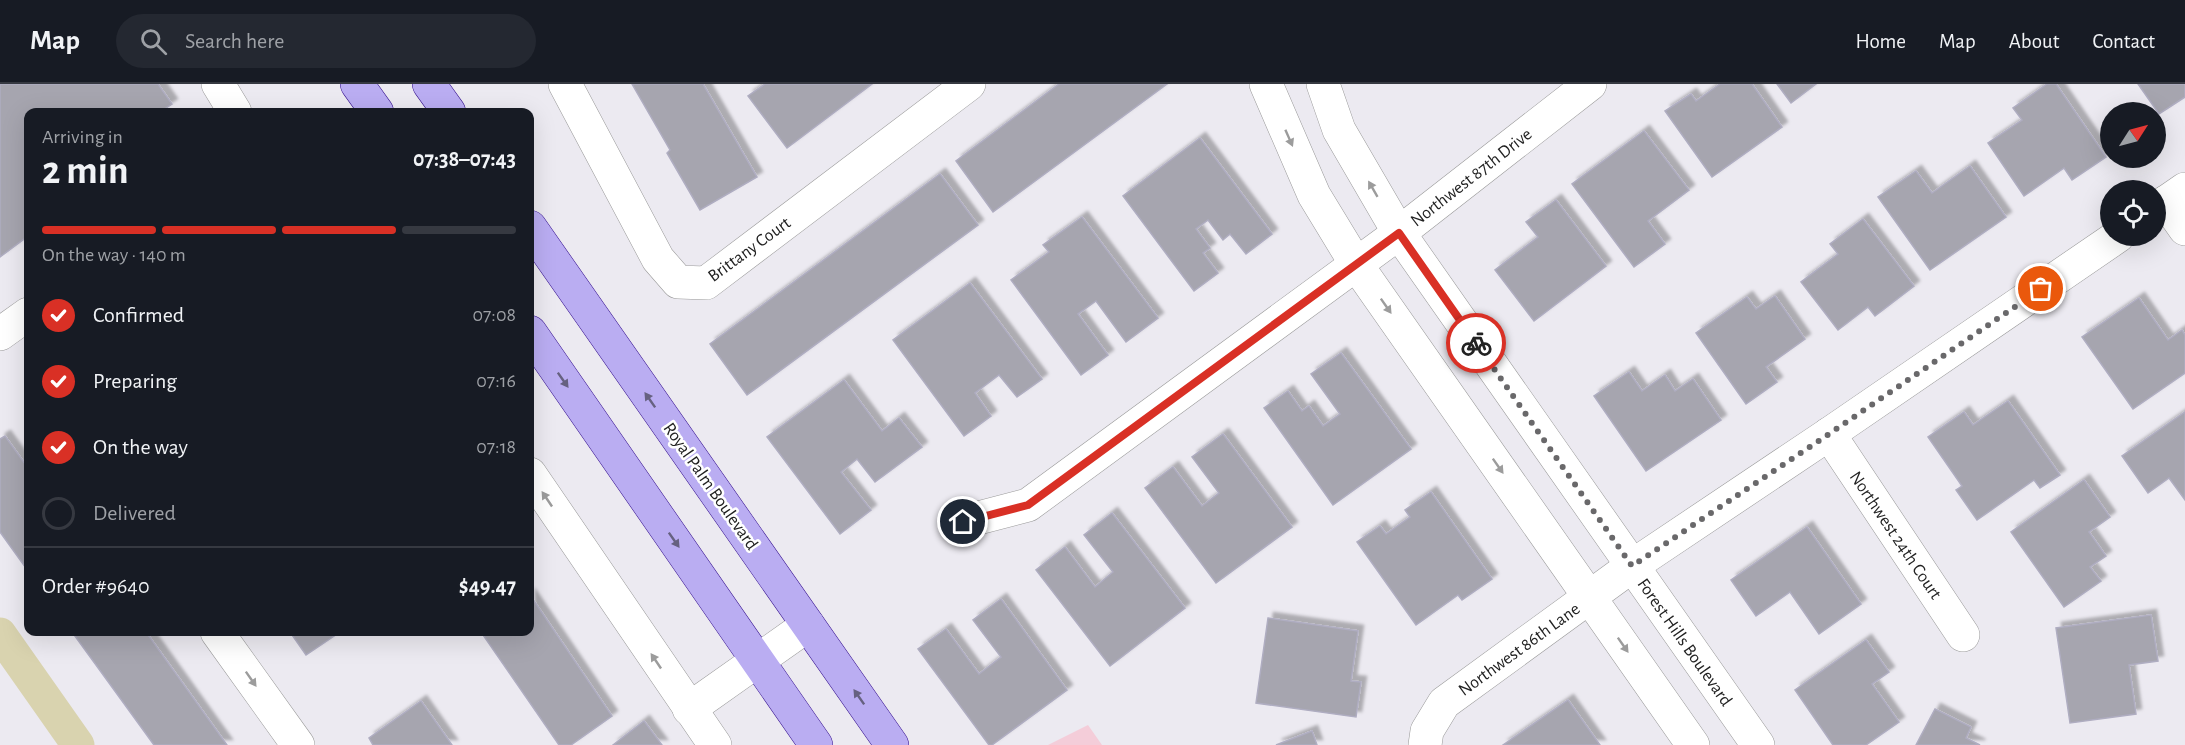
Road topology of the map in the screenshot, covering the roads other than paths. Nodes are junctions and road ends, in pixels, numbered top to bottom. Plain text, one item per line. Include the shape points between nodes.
1 (218, 84) edge
2 (357, 84) edge
3 (429, 84) edge
4 (565, 84) edge
5 (969, 84) edge
6 (1266, 84) edge
7 (1323, 84) edge
8 (1590, 84) edge
9 (233, 108) edge
10 (374, 108) edge
11 (446, 108) edge
12 (2169, 200) edge
13 (2185, 229) edge
14 (534, 233) edge
15 (1399, 233) junction
16 (2103, 246) edge
17 (1356, 264) junction
18 (24, 317) edge
19 (0, 334) edge
20 (534, 338) edge
21 (1829, 434) junction
22 (534, 480) edge
23 (963, 522) dead end
24 (1632, 566) junction
25 (1590, 597) junction
26 (808, 625) junction
27 (1963, 635) dead end
28 (220, 636) edge
29 (758, 661) junction
30 (689, 709) junction
31 (298, 745) edge
32 (715, 745) edge
33 (816, 745) edge
34 (892, 745) edge
35 (1425, 745) edge
36 (1693, 745) edge
37 (1758, 745) edge

1 - 9 street
2 - 10 main road
3 - 11 main road
4 - 5 street, Brittany Court via 658,259 678,282 706,283
6 -> 17 street via 1314,195
15 -> 7 street, Forest Hills Boulevard via 1339,130
8 - 15 street, Northwest 87th Drive
12 - 13 street
26 -> 14 main road, Royal Palm Boulevard
15 - 17 street, Northwest 87th Drive
15 - 24 street, Forest Hills Boulevard
16 - 21 street, Northwest 86th Lane
17 - 23 street, Northwest 87th Drive via 1028,505
17 -> 25 street
18 - 19 street
20 -> 29 main road
21 - 24 street, Northwest 86th Lane
21 - 27 street, Northwest 24th Court
30 -> 22 street
24 - 25 street, Northwest 86th Lane
24 - 37 street, Forest Hills Boulevard
25 - 35 street, Northwest 86th Lane via 1444,703 1427,731
25 -> 36 street
26 - 29 street
34 -> 26 main road, Royal Palm Boulevard
28 -> 31 street
29 - 30 street
29 - 33 main road
30 - 32 street

